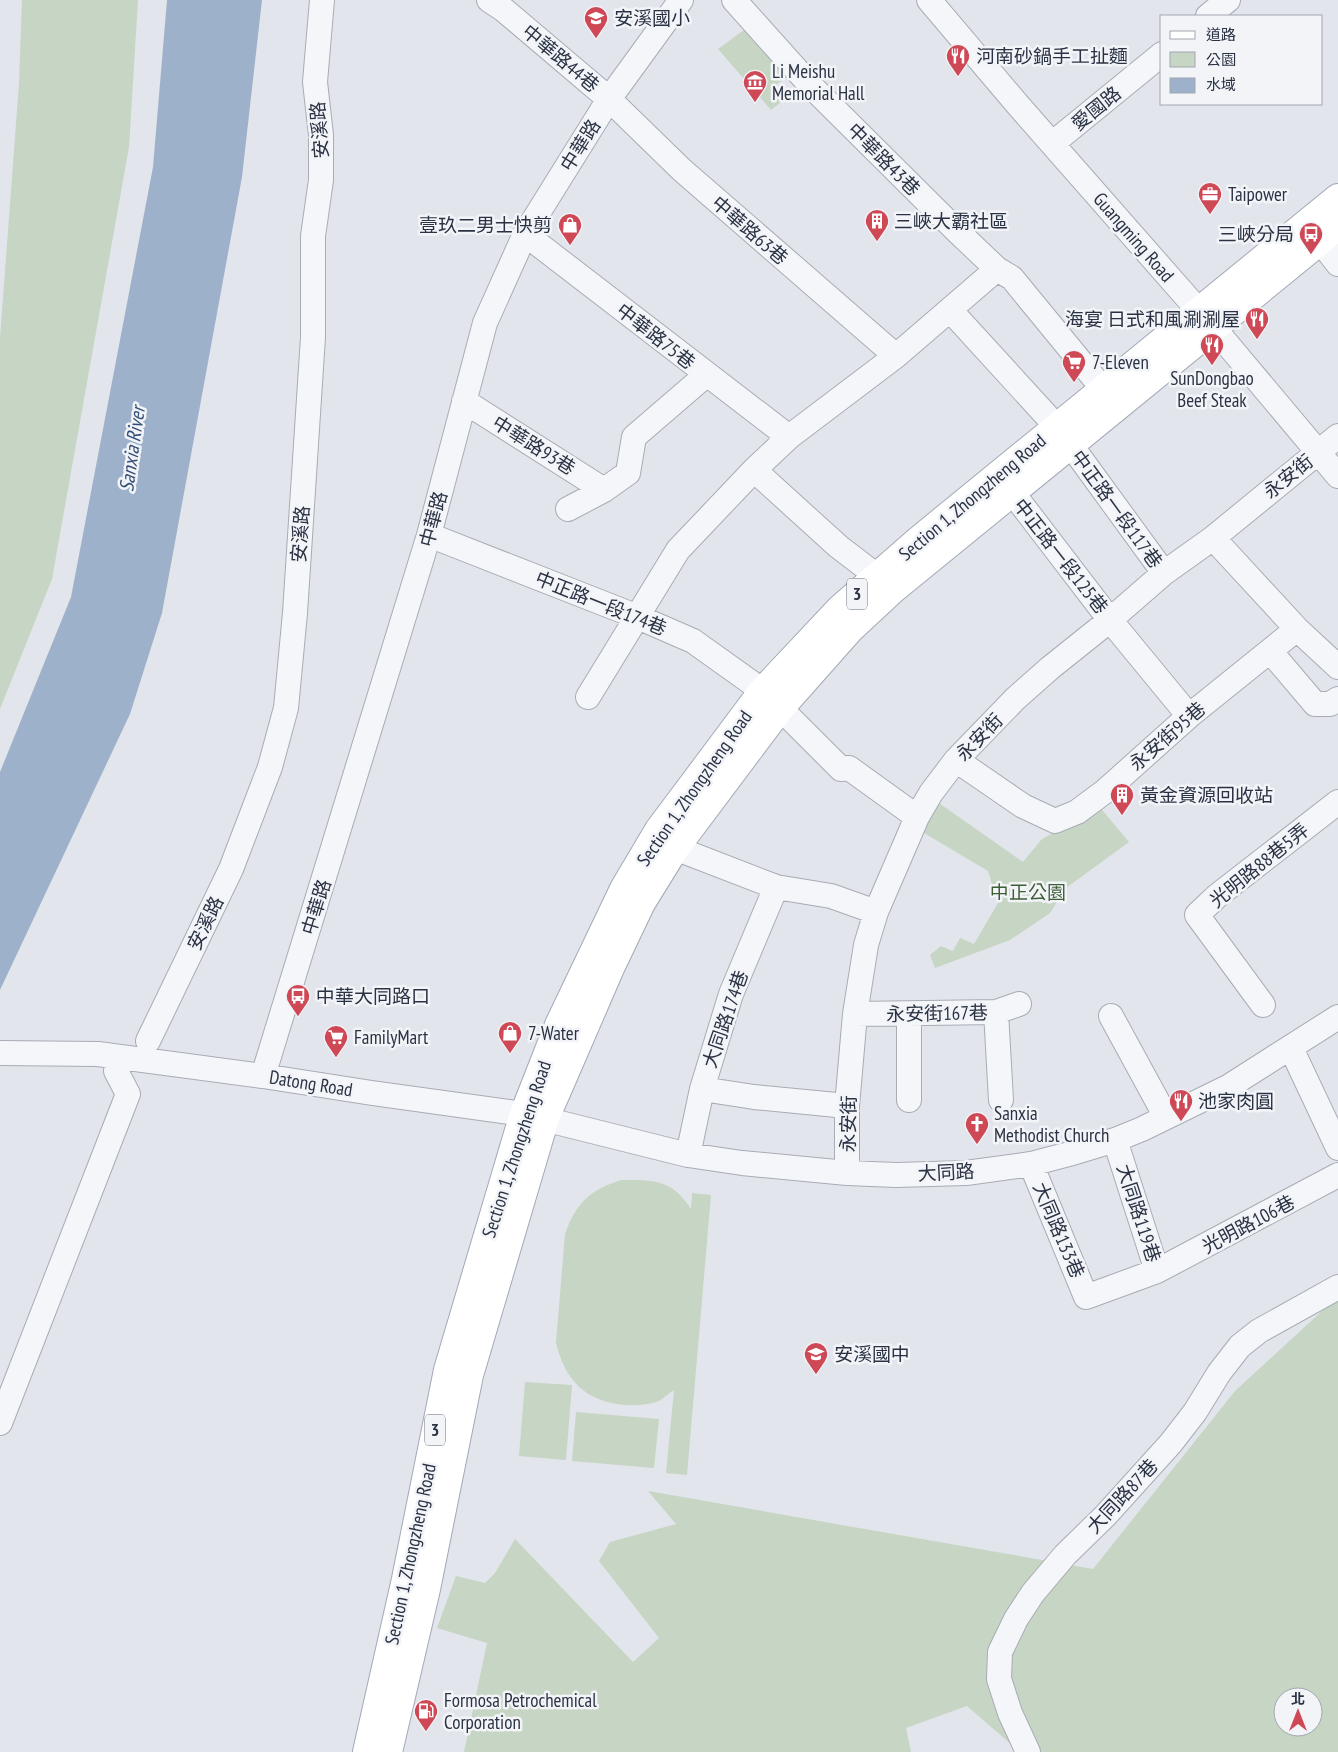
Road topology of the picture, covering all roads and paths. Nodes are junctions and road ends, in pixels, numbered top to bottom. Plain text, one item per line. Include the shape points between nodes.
1 (322, 0) edge
2 (490, 0) edge
3 (681, 0) edge
4 (734, 0) edge
5 (929, 0) edge
6 (1228, 0) edge
7 (1209, 15) edge
8 (1160, 56) edge
9 (609, 99) junction
10 (1053, 143) junction
11 (1338, 198) edge
12 (525, 234) junction
13 (1329, 234) edge
14 (1338, 264) edge
15 (997, 269) junction
16 (950, 310) junction
17 (1206, 319) junction
18 (896, 356) junction
19 (706, 375) junction
20 (1103, 389) junction
21 (464, 401) junction
22 (1063, 435) junction
23 (1338, 436) edge
24 (789, 437) junction
25 (1318, 452) junction
26 (754, 470) junction
27 (1338, 476) edge
28 (604, 490) junction
29 (1012, 492) junction
30 (568, 509) dead end
31 (429, 535) junction
32 (1212, 538) junction
33 (1164, 573) junction
34 (877, 576) junction
35 (638, 616) junction
36 (1110, 620) junction
37 (1297, 629) junction
38 (1270, 651) junction
39 (1338, 667) edge
40 (588, 697) dead end
41 (772, 699) junction
42 (1338, 699) edge
43 (1189, 716) junction
44 (956, 760) junction
45 (1338, 802) edge
46 (917, 817) junction
47 (675, 848) junction
48 (776, 887) junction
49 (876, 912) junction
50 (1019, 1004) dead end
51 (1263, 1005) dead end
52 (996, 1012) junction
53 (855, 1014) junction
54 (909, 1014) junction
55 (1111, 1016) dead end
56 (1338, 1017) edge
57 (148, 1041) dead end
58 (1291, 1048) junction
59 (0, 1053) edge
60 (116, 1071) dead end
61 (263, 1076) junction
62 (702, 1089) junction
63 (910, 1100) dead end
64 (1001, 1100) dead end
65 (847, 1106) junction
66 (535, 1116) junction
67 (1166, 1117) junction
68 (1115, 1140) junction
69 (1338, 1148) edge
70 (688, 1155) junction
71 (1031, 1164) junction
72 (847, 1173) junction
73 (1338, 1176) edge
74 (1157, 1271) junction
75 (1338, 1287) edge
76 (1086, 1297) joint
77 (0, 1423) edge
78 (367, 1752) edge
79 (388, 1752) edge
80 (1028, 1752) edge

1 - 57 street, 安溪路 via 315,82 321,135 321,180 313,236 313,337 286,708 270,767 231,869
2 - 9 street, 中華路44巷
3 - 9 street, 中華路
4 - 15 street, 中華路43巷 via 812,87
5 - 10 street, Guangming Road
6 - 7 street
8 - 10 street, 愛國路
9 - 12 street, 中華路
9 - 18 street, 中華路63巷 via 682,170
10 - 17 street, Guangming Road
11 - 17 main road, Section 1, Zhongzheng Road / 3
12 - 19 street, 中華路75巷
12 - 21 street, 中華路 via 485,323
13 - 14 street
13 - 17 main road, Section 1, Zhongzheng Road / 3
15 - 16 street
15 - 20 street, 中華路43巷 via 1012,278
16 - 18 street
16 - 22 street, 中正路一段117巷
17 - 20 main road, Section 1, Zhongzheng Road / 3
17 - 22 main road, Section 1, Zhongzheng Road / 3
17 - 25 street, Guangming Road
18 - 24 street
19 - 24 street, 中華路75巷
19 - 28 street via 634,437 628,472
20 - 22 main road, Section 1, Zhongzheng Road / 3
21 - 28 street, 中華路93巷
21 - 31 street, 中華路
22 - 29 main road, Section 1, Zhongzheng Road / 3
22 - 33 street, 中正路一段117巷
22 - 34 main road, Section 1, Zhongzheng Road / 3
23 - 25 street, 永安街
24 - 26 street
25 - 27 street, Guangming Road
25 - 32 street, 永安街
26 - 34 street via 839,547
26 - 35 street via 678,550
28 - 30 street
29 - 36 street, 中正路一段125巷
29 - 41 main road, Section 1, Zhongzheng Road / 3 via 892,590
31 - 35 street, 中正路一段174巷
31 - 61 street, 中華路
32 - 33 street, 永安街
32 - 37 street
33 - 36 street, 永安街
34 - 41 main road, Section 1, Zhongzheng Road / 3 via 840,609
35 - 40 street
35 - 41 street, 中正路一段174巷 via 693,642
36 - 43 street, 中正路一段125巷
36 - 44 street, 永安街 via 1050,668
37 - 38 street, 永安街95巷
37 - 39 street
38 - 42 street via 1315,704 1330,704
38 - 43 street, 永安街95巷
41 - 46 street, 中正路一段174巷 via 841,769 849,768
41 - 47 main road, Section 1, Zhongzheng Road / 3
41 - 66 main road, Section 1, Zhongzheng Road / 3 via 659,830 624,889 559,1024
43 - 44 street, 永安街95巷 via 1104,792 1077,812 1055,821 1023,806
44 - 46 street, 永安街
45 - 51 street, 光明路88巷5弄 via 1197,915
46 - 49 street, 永安街
47 - 48 street
47 - 66 main road, Section 1, Zhongzheng Road / 3 via 642,904
48 - 49 street via 830,896
48 - 62 street, 大同路174巷 via 731,994
49 - 53 street, 永安街 via 866,945
50 - 52 street, 永安街167巷
52 - 54 street, 永安街167巷
52 - 64 street
53 - 54 street, 永安街167巷
53 - 65 street, 永安街
54 - 63 street
55 - 67 street
56 - 58 street, 大同路
58 - 67 street, 大同路 via 1228,1087
58 - 69 street
59 - 61 street, Datong Road via 98,1054
60 - 77 street via 128,1094
61 - 66 street, Datong Road
62 - 65 street
62 - 70 street, 大同路174巷
65 - 72 street, 永安街
66 - 70 street, 大同路
66 - 78 main road, Section 1, Zhongzheng Road / 3 via 448,1370
66 - 79 main road, Section 1, Zhongzheng Road / 3 via 469,1375 426,1590
67 - 68 street, 大同路
68 - 71 street, 大同路
68 - 74 street, 大同路119巷
70 - 72 street, 大同路
71 - 72 street, 大同路 via 966,1173
71 - 76 street, 大同路133巷
73 - 74 street, 光明路106巷
74 - 76 street, 大同路119巷
75 - 80 street, 大同路87巷 via 1259,1330 1240,1346 1171,1443 1033,1592 1000,1652 999,1678 1010,1713

